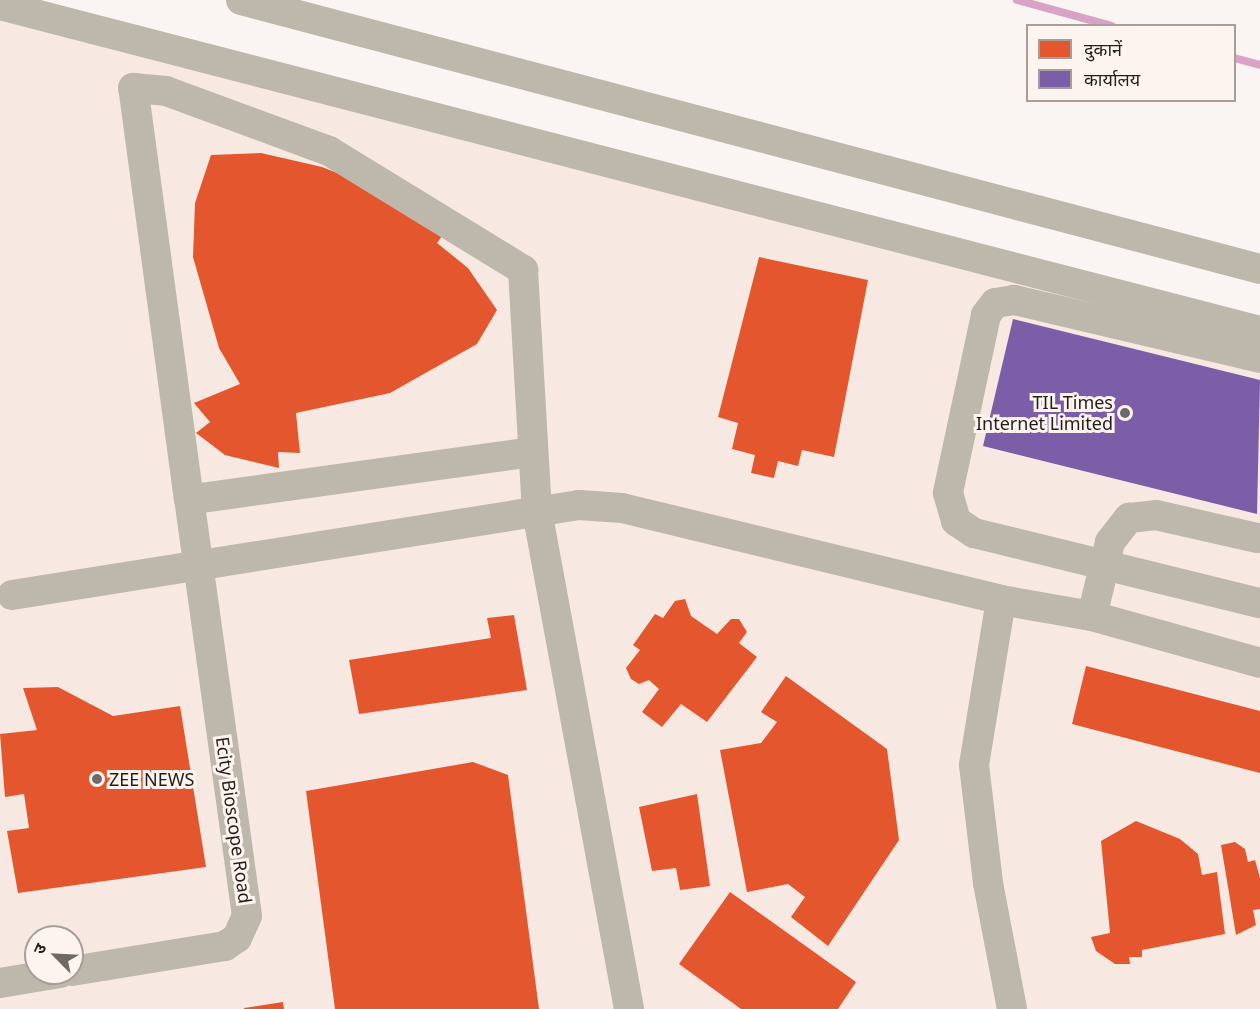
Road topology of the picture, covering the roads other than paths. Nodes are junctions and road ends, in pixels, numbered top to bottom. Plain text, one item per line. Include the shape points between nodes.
1 (241, 0) edge
2 (0, 5) edge
3 (1260, 269) edge
4 (1260, 331) edge
5 (1260, 358) edge
6 (533, 452) junction
7 (189, 500) junction
8 (537, 511) junction
9 (1257, 538) dead end
10 (1104, 562) junction
11 (198, 569) junction
12 (12, 596) dead end
13 (1001, 600) junction
14 (1260, 603) edge
15 (1092, 616) junction
16 (1260, 663) edge
17 (84, 969) edge
18 (24, 979) edge
19 (0, 983) edge
20 (628, 1009) edge
21 (1012, 1009) edge

1 - 3 lane
2 - 4 lane
5 - 10 lane via 1014,300 995,303 986,315 949,478 951,511 974,533
6 - 7 lane
6 - 7 lane, Ecity Bioscope Road via 523,270 329,151 166,91 133,88
6 - 8 lane
7 - 11 lane, Ecity Bioscope Road
8 - 11 lane
8 - 13 lane via 579,505 622,508
8 - 20 lane
9 - 10 lane via 1142,513 1118,527
10 - 14 lane
10 - 15 lane
11 - 12 lane
11 - 17 lane, Ecity Bioscope Road via 247,916 237,938 225,946
13 - 15 lane
13 - 21 lane via 974,765 988,883
15 - 16 lane
18 - 19 lane

